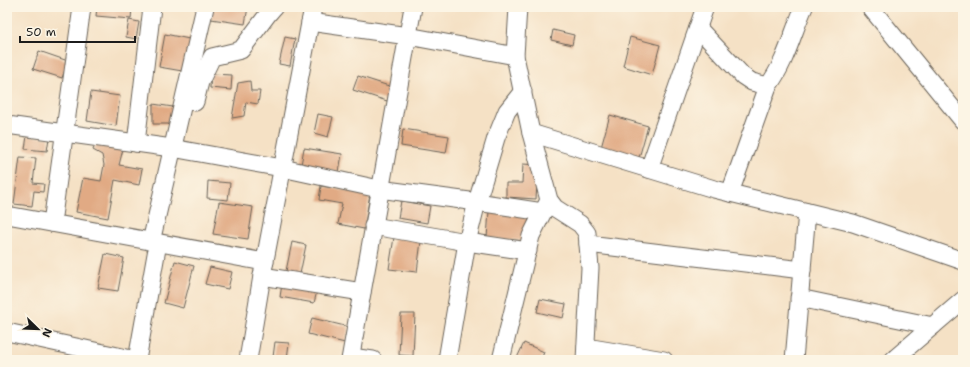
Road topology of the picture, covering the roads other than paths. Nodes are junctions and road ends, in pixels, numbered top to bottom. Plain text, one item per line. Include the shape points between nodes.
1 (82, 7) edge
2 (152, 7) edge
3 (205, 7) edge
4 (274, 7) edge
5 (413, 7) edge
6 (518, 7) edge
7 (706, 7) edge
8 (804, 7) edge
9 (870, 7) edge
10 (311, 14) edge
11 (698, 28) junction
12 (408, 36) junction
13 (515, 56) junction
14 (768, 86) junction
15 (523, 91) junction
16 (963, 121) edge
17 (7, 125) edge
18 (64, 133) junction
19 (531, 133) junction
20 (136, 143) junction
21 (175, 148) junction
22 (282, 168) junction
23 (649, 169) junction
24 (380, 189) junction
25 (730, 193) junction
26 (478, 202) junction
27 (546, 206) junction
28 (807, 212) junction
29 (7, 215) edge
30 (52, 224) junction
31 (373, 226) junction
32 (154, 242) junction
33 (467, 242) junction
34 (588, 244) junction
35 (528, 251) junction
36 (963, 261) edge
37 (263, 269) junction
38 (802, 270) junction
39 (362, 292) junction
40 (799, 298) junction
41 (963, 300) edge
42 (933, 326) junction
43 (7, 332) edge
44 (586, 354) edge
45 (350, 358) edge
46 (136, 360) edge
47 (248, 360) edge
48 (373, 360) edge
49 (447, 360) edge
50 (501, 360) edge
51 (664, 360) edge
52 (794, 360) edge
53 (893, 360) edge

1 - 18 street
2 - 20 street
3 - 21 street
4 - 21 street via 240,50 212,57 200,82 188,130
5 - 12 street
6 - 13 street
7 - 11 street
8 - 14 street via 785,57
9 - 16 street
10 - 12 street
10 - 22 street
11 - 14 street via 742,76 752,82
11 - 23 street
12 - 13 street
12 - 24 street
13 - 15 street
14 - 25 street
15 - 19 street
15 - 26 street via 507,111 496,138
17 - 18 street
18 - 20 street
18 - 30 street
19 - 23 street
19 - 27 street
20 - 21 street
21 - 22 street
21 - 32 street
22 - 24 street
22 - 37 street
23 - 25 street
24 - 26 street
24 - 31 street
25 - 28 street
26 - 27 street
26 - 33 street
27 - 34 street via 555,208 580,224
27 - 35 street via 533,230
28 - 36 street via 853,223
28 - 38 street
29 - 30 street
30 - 32 street
31 - 33 street
31 - 39 street
32 - 37 street
32 - 46 street
33 - 35 street
33 - 49 street
34 - 38 street
34 - 44 street via 590,268
35 - 50 street
37 - 39 street
37 - 47 street
38 - 40 street
39 - 45 street
40 - 42 street
40 - 52 street
41 - 42 street
42 - 53 street
43 - 46 street
44 - 51 street
45 - 48 street

